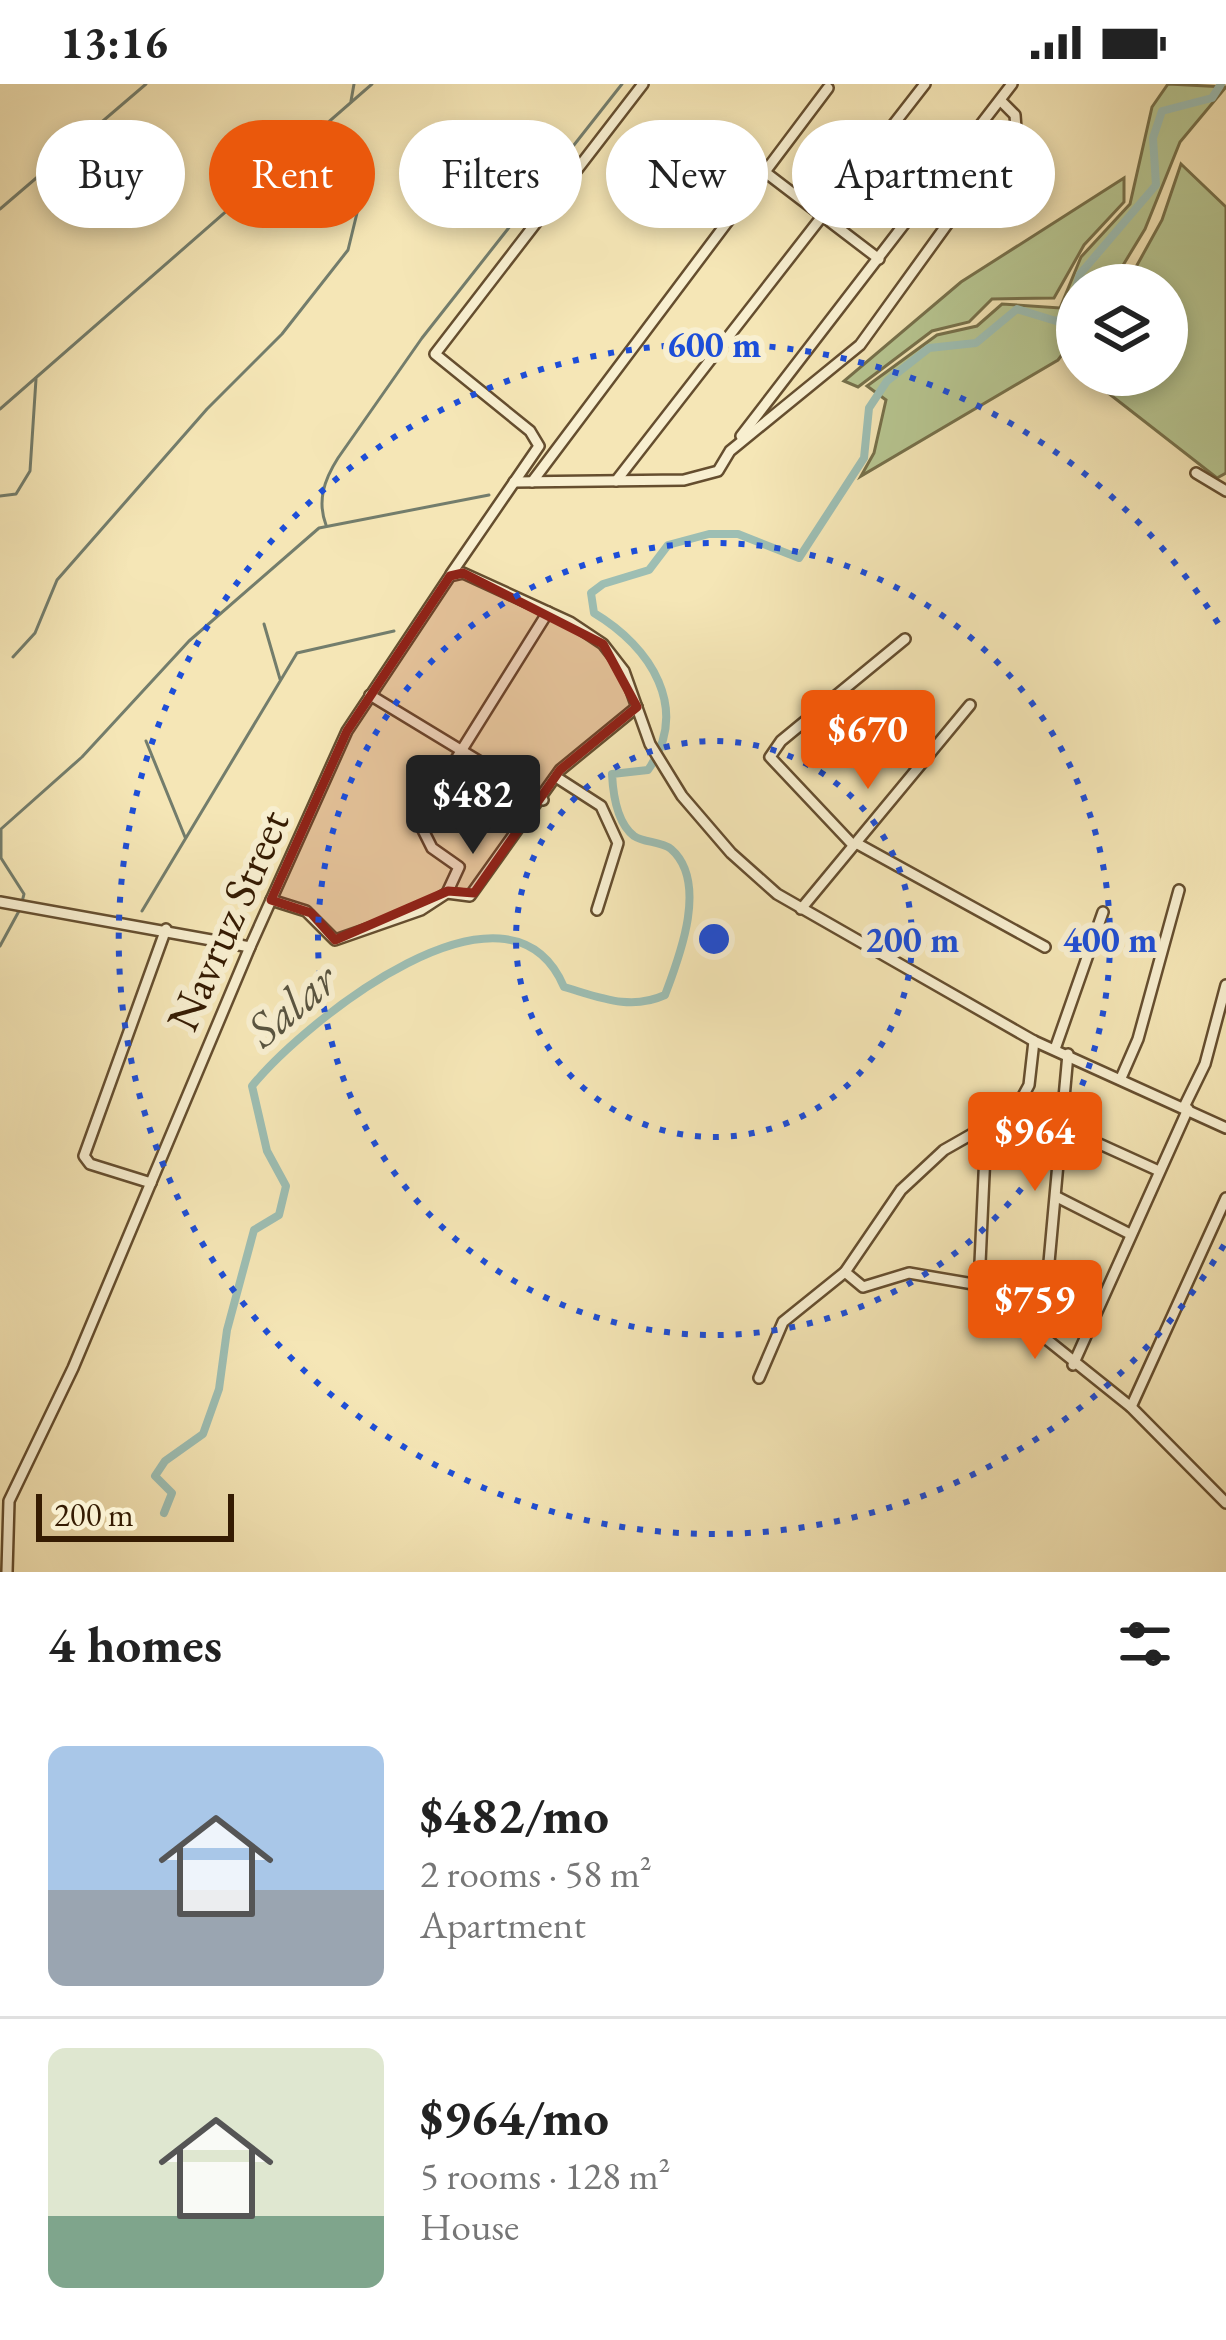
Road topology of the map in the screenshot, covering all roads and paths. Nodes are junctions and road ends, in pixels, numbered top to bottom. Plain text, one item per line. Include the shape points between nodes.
1 (643, 84) edge
2 (926, 84) edge
3 (1012, 84) edge
4 (828, 88) dead end
5 (1003, 101) junction
6 (898, 120) edge
7 (768, 168) edge
8 (768, 174) edge
9 (792, 192) edge
10 (723, 228) edge
11 (814, 228) edge
12 (839, 228) edge
13 (879, 259) junction
14 (730, 451) junction
15 (1196, 473) dead end
16 (616, 481) junction
17 (514, 482) junction
18 (532, 482) junction
19 (1226, 491) edge
20 (460, 560) junction
21 (463, 573) junction
22 (449, 576) junction
23 (548, 612) junction
24 (905, 639) dead end
25 (370, 695) junction
26 (970, 705) dead end
27 (637, 706) junction
28 (466, 750) junction
29 (556, 777) junction
30 (543, 800) junction
31 (855, 844) junction
32 (1179, 890) dead end
33 (447, 892) junction
34 (271, 900) junction
35 (0, 902) edge
36 (801, 909) junction
37 (597, 910) dead end
38 (1103, 912) dead end
39 (166, 929) junction
40 (1045, 946) dead end
41 (250, 947) junction
42 (1226, 985) edge
43 (1034, 1041) junction
44 (1055, 1049) junction
45 (1068, 1054) junction
46 (1120, 1078) junction
47 (1186, 1108) junction
48 (1062, 1127) junction
49 (1226, 1128) edge
50 (986, 1131) junction
51 (1159, 1171) junction
52 (151, 1183) junction
53 (1057, 1197) junction
54 (1226, 1198) edge
55 (1130, 1234) junction
56 (845, 1272) junction
57 (979, 1285) junction
58 (1042, 1339) junction
59 (1073, 1365) junction
60 (760, 1378) dead end
61 (1131, 1407) junction
62 (1226, 1503) edge
63 (7, 1572) edge

1 - 17 street, Navruz Street via 435,354 530,431 538,446
2 - 6 street
3 - 5 street
4 - 7 street
5 - 13 street
5 - 14 street via 1016,129 860,345
8 - 9 street
10 - 18 street
11 - 16 street
12 - 13 street
13 - 14 street
14 - 16 street via 718,472
15 - 19 street
16 - 18 street
17 - 18 street
17 - 20 street, Navruz Street
20 - 21 street
20 - 22 street, Navruz Street
21 - 22 street
21 - 23 street
22 - 25 street, Navruz Street
23 - 27 street via 603,644
23 - 28 street
24 - 31 street via 770,757
25 - 28 street
25 - 34 street, Navruz Street
26 - 31 street
27 - 29 street
27 - 36 street via 664,767 731,853
28 - 30 street
28 - 33 street via 418,820 431,848 459,866
29 - 30 street
29 - 37 street via 601,806 617,843
30 - 33 street via 474,893
31 - 36 street
31 - 40 street
32 - 46 street
33 - 34 street via 421,910 335,940 306,911
34 - 41 street, Navruz Street
35 - 39 street
36 - 43 street
38 - 44 street
39 - 41 street
39 - 52 street via 84,1156
41 - 52 street, Navruz Street
42 - 47 street
43 - 44 street
43 - 50 street via 1022,1101
44 - 45 street
45 - 46 street
45 - 48 street
46 - 47 street
47 - 49 street
47 - 51 street
48 - 51 street
48 - 53 street
50 - 56 street via 944,1150 902,1190
50 - 57 street
51 - 55 street
52 - 63 street, Navruz Street via 9,1501
53 - 55 street
53 - 58 street
54 - 61 street
55 - 59 street
56 - 57 street via 863,1287 909,1273
56 - 60 street via 783,1322
57 - 58 street
58 - 59 street
59 - 61 street
61 - 62 street

